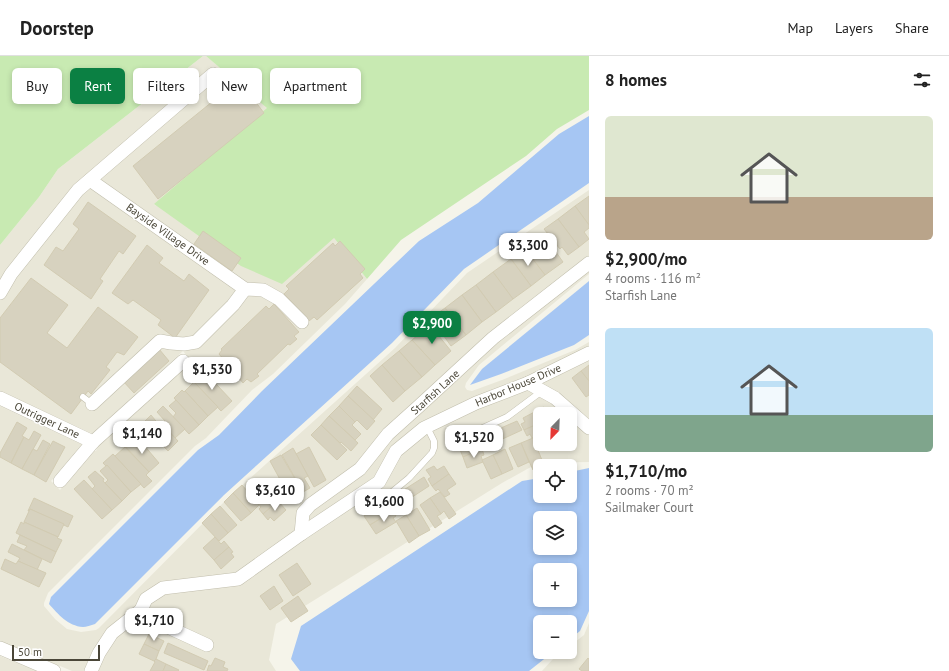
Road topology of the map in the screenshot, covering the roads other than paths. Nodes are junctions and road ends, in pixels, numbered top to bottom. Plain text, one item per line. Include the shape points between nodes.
1 (207, 79) edge
2 (90, 180) junction
3 (589, 263) edge
4 (245, 289) junction
5 (0, 293) edge
6 (302, 322) dead end
7 (589, 353) edge
8 (183, 360) dead end
9 (528, 383) junction
10 (542, 391) junction
11 (0, 398) edge
12 (88, 401) dead end
13 (427, 427) junction
14 (589, 428) edge
15 (476, 431) dead end
16 (93, 442) junction
17 (60, 481) dead end
18 (392, 492) dead end
19 (301, 534) junction
20 (141, 610) junction
21 (207, 645) dead end
22 (0, 648) edge
23 (54, 671) edge
24 (91, 671) edge

1 - 2 street
2 - 4 street, Bayside Village Drive
2 - 5 street via 78,190 11,274
3 - 19 street, Starfish Lane via 493,338 388,434 360,469 310,505 303,513
4 - 6 street, Bayside Village Drive via 263,290 279,299
4 - 12 street via 233,305 196,342 184,344 160,341
7 - 9 street, Harbor House Drive
8 - 16 street, Outrigger Lane
9 - 10 street
9 - 13 street, Harbor House Drive via 476,403
10 - 14 street via 555,398
10 - 15 lane via 507,418
11 - 16 street, Outrigger Lane
13 - 18 lane via 434,442 432,453 410,478
13 - 19 street, Harbor House Drive via 396,451 379,482
16 - 17 street, Outrigger Lane
19 - 20 street, Harbor House Drive via 238,579 163,588 146,599
20 - 21 street via 157,622
20 - 24 street, Harbor House Drive via 112,633
22 - 23 street

